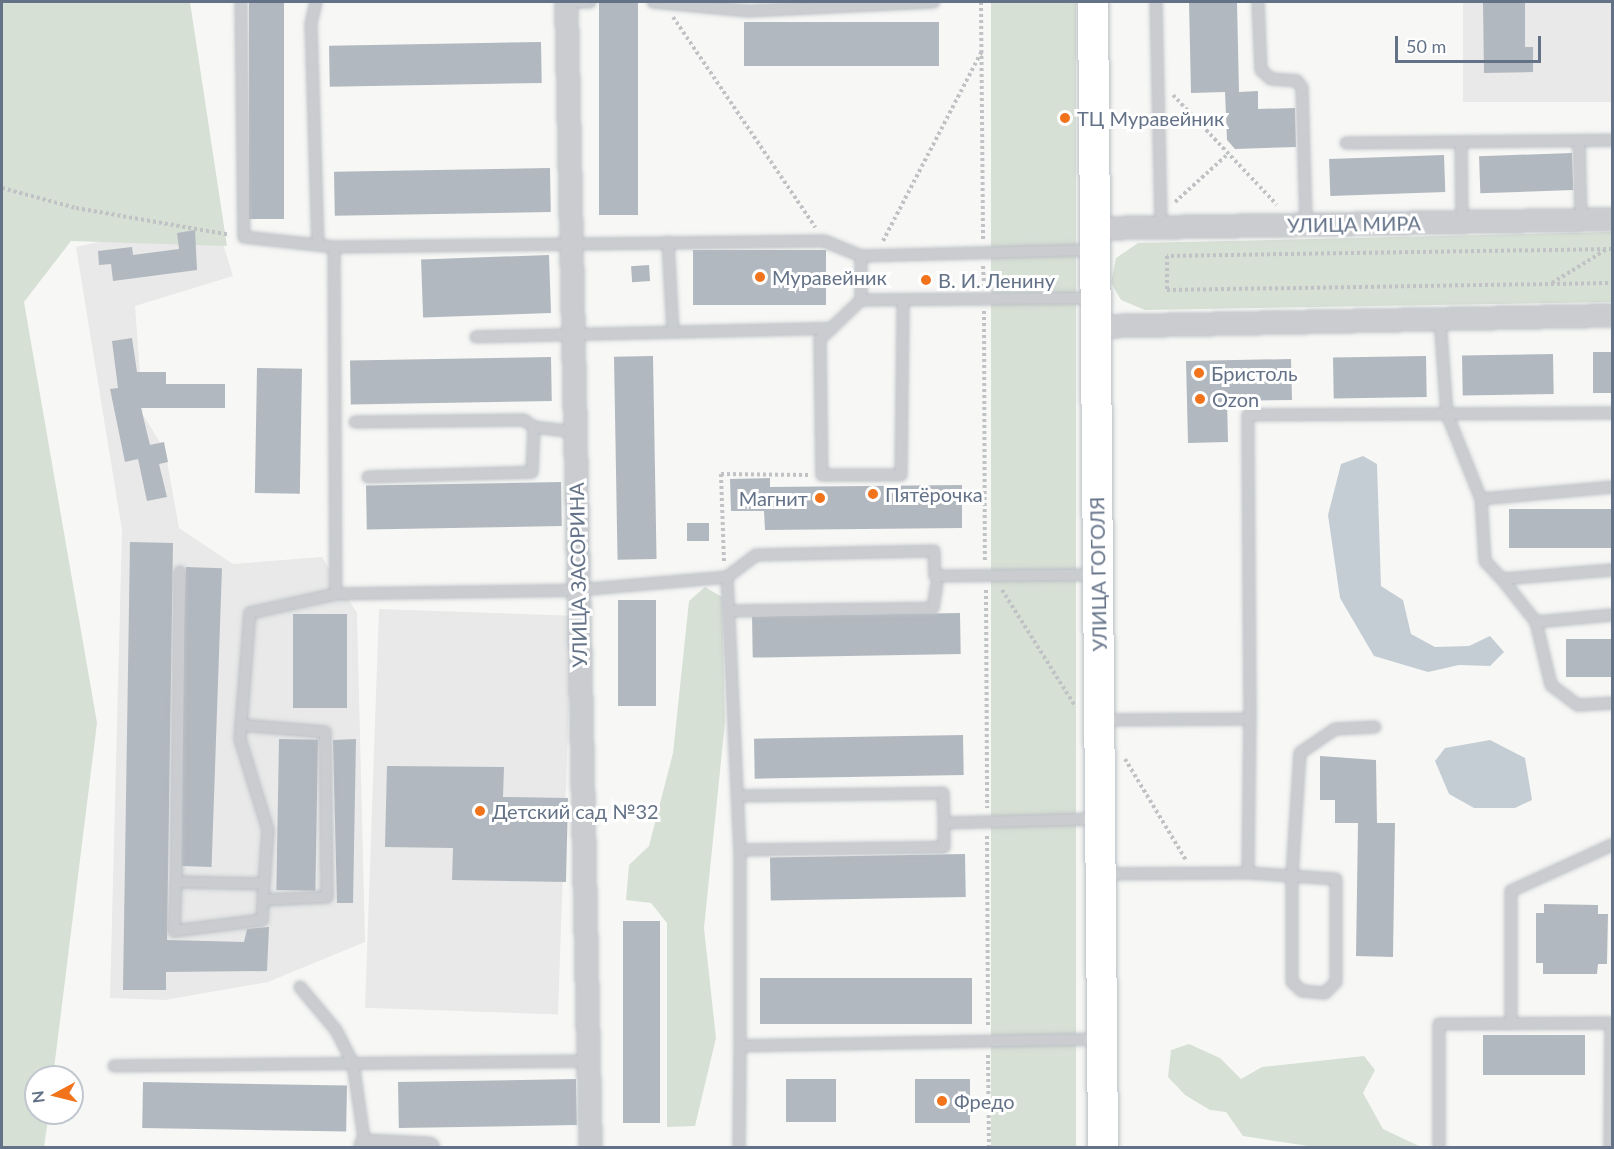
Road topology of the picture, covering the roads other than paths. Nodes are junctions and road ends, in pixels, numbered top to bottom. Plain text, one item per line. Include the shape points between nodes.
1 (241, 2) edge
2 (316, 2) edge
3 (566, 2) edge
4 (590, 2) edge
5 (653, 2) edge
6 (934, 2) edge
7 (1093, 2) edge
8 (1156, 2) edge
9 (1258, 2) edge
10 (1612, 140) edge
11 (1579, 141) junction
12 (1461, 142) junction
13 (1346, 143) dead end
14 (1612, 219) edge
15 (1581, 220) junction
16 (1161, 221) junction
17 (1462, 222) junction
18 (1301, 225) junction
19 (1095, 239) junction
20 (668, 243) junction
21 (571, 244) junction
22 (318, 245) junction
23 (334, 247) junction
24 (861, 256) junction
25 (861, 300) junction
26 (903, 300) junction
27 (1095, 312) junction
28 (1612, 315) edge
29 (1440, 319) junction
30 (832, 328) junction
31 (672, 331) junction
32 (573, 333) junction
33 (476, 337) dead end
34 (1612, 413) edge
35 (1447, 414) junction
36 (355, 422) dead end
37 (534, 428) junction
38 (575, 432) junction
39 (368, 477) dead end
40 (1612, 486) edge
41 (1481, 499) junction
42 (1612, 570) edge
43 (180, 572) dead end
44 (1098, 575) junction
45 (727, 577) junction
46 (1502, 579) junction
47 (937, 584) dead end
48 (578, 590) junction
49 (336, 594) junction
50 (729, 611) junction
51 (1612, 615) edge
52 (1536, 622) junction
53 (1612, 703) edge
54 (1250, 719) junction
55 (1099, 720) junction
56 (241, 725) junction
57 (1375, 728) dead end
58 (738, 796) junction
59 (1100, 819) junction
60 (945, 823) junction
61 (1612, 845) edge
62 (740, 850) junction
63 (1248, 873) junction
64 (1101, 874) junction
65 (1292, 876) junction
66 (176, 882) junction
67 (264, 884) junction
68 (263, 900) junction
69 (300, 987) dead end
70 (1511, 1024) junction
71 (1102, 1040) junction
72 (740, 1046) junction
73 (588, 1061) junction
74 (353, 1063) junction
75 (114, 1066) dead end
76 (365, 1145) joint
77 (428, 1148) edge
78 (590, 1148) edge
79 (739, 1148) edge
80 (1103, 1148) edge
81 (1438, 1148) edge
82 (1610, 1148) edge

1 - 22 lane via 244,237
2 - 22 lane via 311,24
3 - 4 lane
3 - 21 street, УЛИЦА ЗАСОРИНА
5 - 6 lane via 666,7 749,11
7 - 19 main road, УЛИЦА ГОГОЛЯ
8 - 16 lane
9 - 18 lane via 1261,70 1271,79 1297,81 1302,88
10 - 11 lane
11 - 12 lane
11 - 15 lane
12 - 13 lane
12 - 17 lane
14 - 15 street, УЛИЦА МИРА
15 - 17 street, УЛИЦА МИРА
16 - 18 street, УЛИЦА МИРА
16 - 19 street, УЛИЦА МИРА
17 - 18 street, УЛИЦА МИРА
19 - 24 lane
19 - 27 main road, УЛИЦА ГОГОЛЯ
20 - 21 lane
20 - 24 lane via 824,241
20 - 31 lane
21 - 23 lane
21 - 32 street, УЛИЦА ЗАСОРИНА
22 - 23 lane
23 - 49 lane
24 - 25 lane
25 - 26 lane
25 - 30 lane
26 - 27 lane
26 - 30 lane via 901,475 822,475 820,339
27 - 29 street
27 - 44 main road, УЛИЦА ГОГОЛЯ
28 - 29 street
29 - 35 lane
30 - 31 lane
31 - 32 lane
32 - 33 lane
32 - 38 street, УЛИЦА ЗАСОРИНА
34 - 35 lane
35 - 41 lane
35 - 54 lane via 1248,415
36 - 37 lane via 524,420
37 - 38 lane
37 - 39 lane via 532,472
38 - 48 street, УЛИЦА ЗАСОРИНА
40 - 41 lane
41 - 46 lane via 1485,561
42 - 46 lane
43 - 66 lane
44 - 45 lane via 935,576 934,551 756,555
44 - 55 main road, УЛИЦА ГОГОЛЯ
45 - 48 lane
45 - 50 lane
46 - 52 lane
47 - 50 lane via 933,608
48 - 49 lane
48 - 73 street, УЛИЦА ЗАСОРИНА
49 - 56 lane via 250,613
50 - 58 lane
51 - 52 lane
52 - 53 lane via 1551,685 1578,705
54 - 55 lane
54 - 63 lane
55 - 59 main road, УЛИЦА ГОГОЛЯ
56 - 67 lane via 240,739 268,830
56 - 68 lane via 325,732 327,897
57 - 65 lane via 1335,729 1300,753
58 - 60 lane via 943,793
58 - 62 lane
59 - 60 lane
59 - 64 main road, УЛИЦА ГОГОЛЯ
60 - 62 lane via 944,847
61 - 70 lane via 1511,891
62 - 72 lane
63 - 64 lane
63 - 65 lane
64 - 71 main road, УЛИЦА ГОГОЛЯ
65 - 65 lane via 1336,879 1336,982 1325,993 1302,991 1292,982
66 - 67 lane
66 - 68 lane via 174,931 262,920
67 - 68 lane
69 - 74 lane via 336,1030
70 - 81 lane via 1439,1024
70 - 82 lane via 1611,1023
71 - 72 lane
71 - 80 main road, УЛИЦА ГОГОЛЯ
72 - 79 lane
73 - 74 lane
73 - 78 street, УЛИЦА ЗАСОРИНА
74 - 75 lane
74 - 76 lane
76 - 77 street

